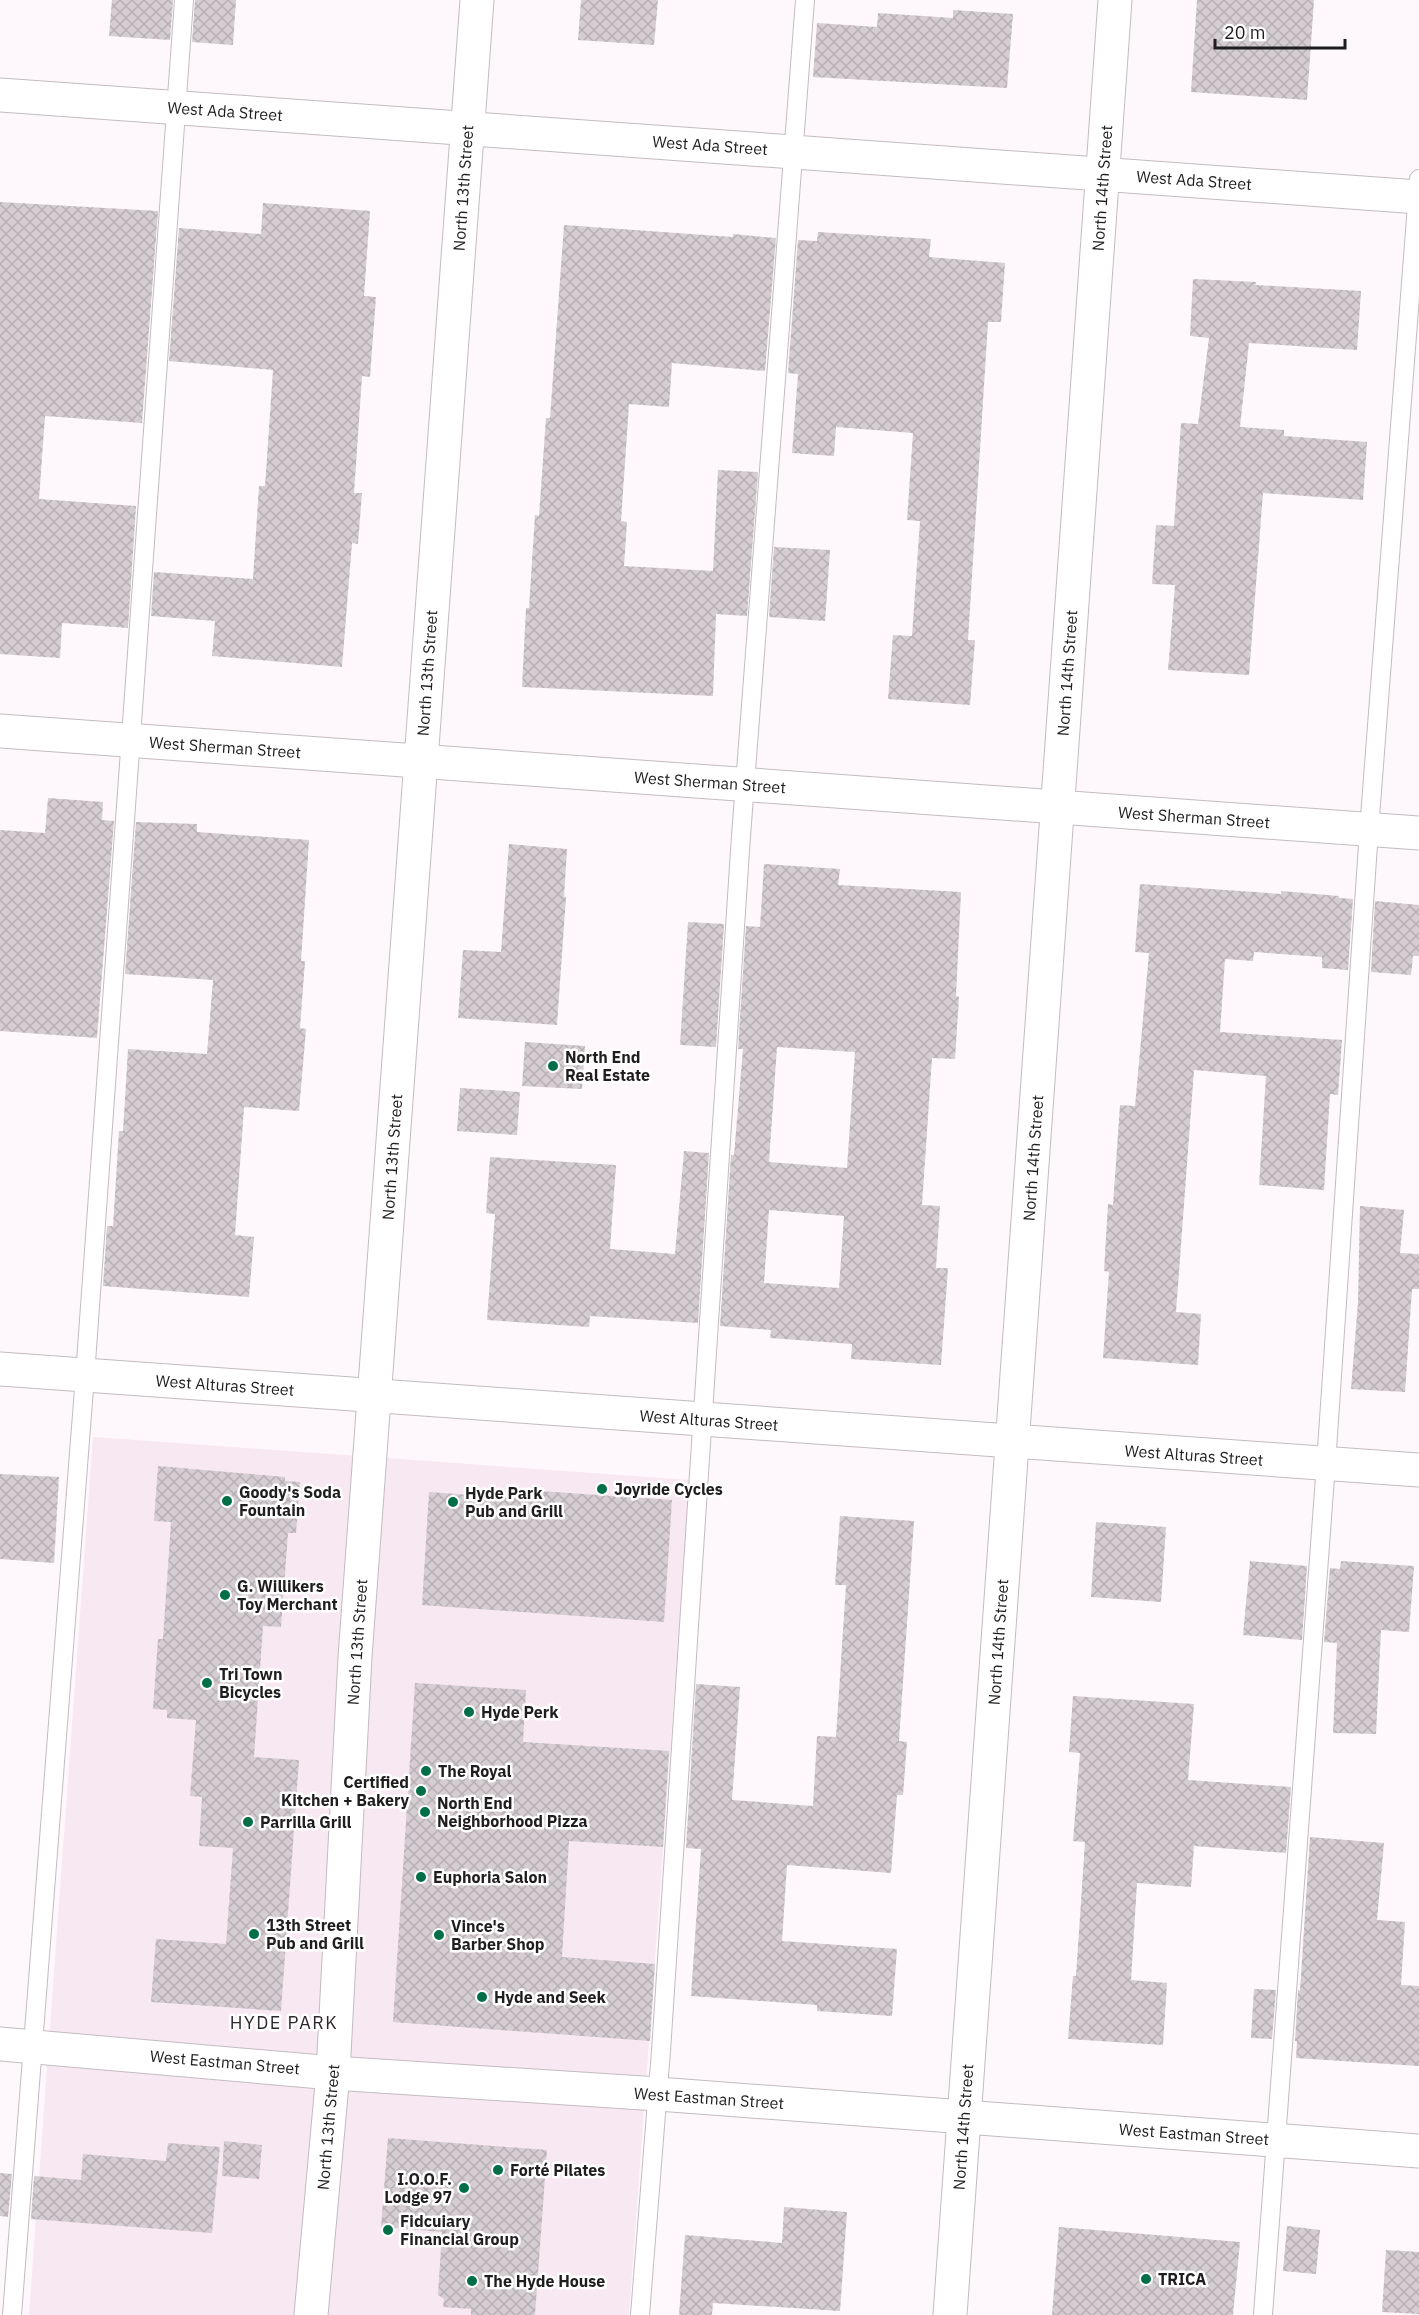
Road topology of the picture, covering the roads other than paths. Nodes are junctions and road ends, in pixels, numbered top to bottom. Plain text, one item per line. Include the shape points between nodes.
1 (184, 0) edge
2 (477, 0) edge
3 (805, 0) edge
4 (1115, 0) edge
5 (0, 95) edge
6 (177, 108) junction
7 (468, 128) junction
8 (794, 151) junction
9 (1102, 174) junction
10 (1419, 191) edge
11 (0, 731) edge
12 (131, 741) junction
13 (421, 761) junction
14 (746, 784) junction
15 (1058, 807) junction
16 (1369, 830) junction
17 (1419, 833) edge
18 (0, 1369) edge
19 (85, 1376) junction
20 (374, 1396) junction
21 (704, 1420) junction
22 (1013, 1441) junction
23 (1326, 1464) junction
24 (1419, 1470) edge
25 (0, 2044) edge
26 (34, 2046) junction
27 (333, 2073) junction
28 (658, 2094) junction
29 (963, 2117) junction
30 (1276, 2140) junction
31 (1419, 2151) edge
32 (12, 2315) edge
33 (311, 2315) edge
34 (640, 2315) edge
35 (950, 2315) edge
36 (1263, 2315) edge

1 - 6 lane
2 - 7 street, North 13th Street
3 - 8 lane
4 - 9 street, North 14th Street
5 - 6 street, West Ada Street
6 - 7 street, West Ada Street
6 - 12 lane
7 - 8 street, West Ada Street
7 - 13 street, North 13th Street
8 - 9 street, West Ada Street
8 - 14 lane
9 - 10 street, West Ada Street
9 - 15 street, North 14th Street
10 - 16 lane
11 - 12 street, West Sherman Street
12 - 13 street, West Sherman Street
12 - 19 lane
13 - 14 street, West Sherman Street
13 - 20 street, North 13th Street
14 - 15 street, West Sherman Street
14 - 21 lane
15 - 16 street, West Sherman Street
15 - 22 street, North 14th Street
16 - 17 street, West Sherman Street
16 - 23 lane
18 - 19 street, West Alturas Street
19 - 20 street, West Alturas Street
19 - 26 lane
20 - 21 street, West Alturas Street
20 - 27 street, North 13th Street via 355,1657
21 - 22 street, West Alturas Street
21 - 28 lane
22 - 23 street, West Alturas Street
22 - 29 street, North 14th Street
23 - 24 street, West Alturas Street
23 - 30 lane
25 - 26 street, West Eastman Street
26 - 27 street, West Eastman Street
26 - 32 lane
27 - 28 street, West Eastman Street
27 - 33 street, North 13th Street
28 - 29 street, West Eastman Street
28 - 34 lane
29 - 30 street, West Eastman Street
29 - 35 street, North 14th Street
30 - 31 street, West Eastman Street
30 - 36 lane

